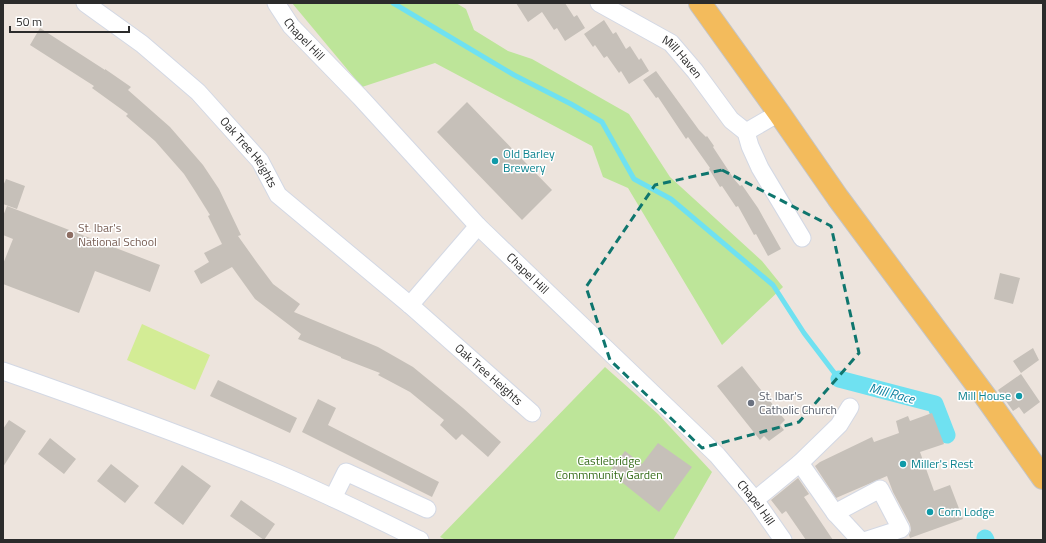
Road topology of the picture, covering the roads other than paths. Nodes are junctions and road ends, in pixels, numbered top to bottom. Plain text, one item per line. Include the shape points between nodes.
1 (85, 3) edge
2 (276, 3) edge
3 (599, 3) edge
4 (700, 3) edge
5 (779, 113) junction
6 (746, 132) junction
7 (478, 226) junction
8 (802, 238) dead end
9 (410, 305) junction
10 (3, 372) edge
11 (850, 407) dead end
12 (532, 413) dead end
13 (800, 463) junction
14 (1043, 478) edge
15 (333, 498) junction
16 (755, 500) junction
17 (427, 508) dead end
18 (835, 513) junction
19 (420, 540) edge
20 (783, 540) edge
21 (860, 540) edge
22 (867, 540) edge

1 - 9 street, Oak Tree Heights via 142,44 198,92 260,161 278,195
2 - 7 street, Chapel Hill via 291,26
3 - 6 street, Mill Haven via 671,43 732,120
4 - 5 main road
5 - 6 street
5 - 14 main road via 838,198
6 - 8 street via 760,168
7 - 9 street
7 - 16 street, Chapel Hill via 717,456
9 - 12 street, Oak Tree Heights
10 - 15 street via 84,399 257,465
11 - 13 street via 839,425
13 - 16 street
13 - 18 street
15 - 17 street via 346,472
15 - 19 street
16 - 20 street, Chapel Hill
18 - 21 street
18 - 22 street via 880,489 901,529

